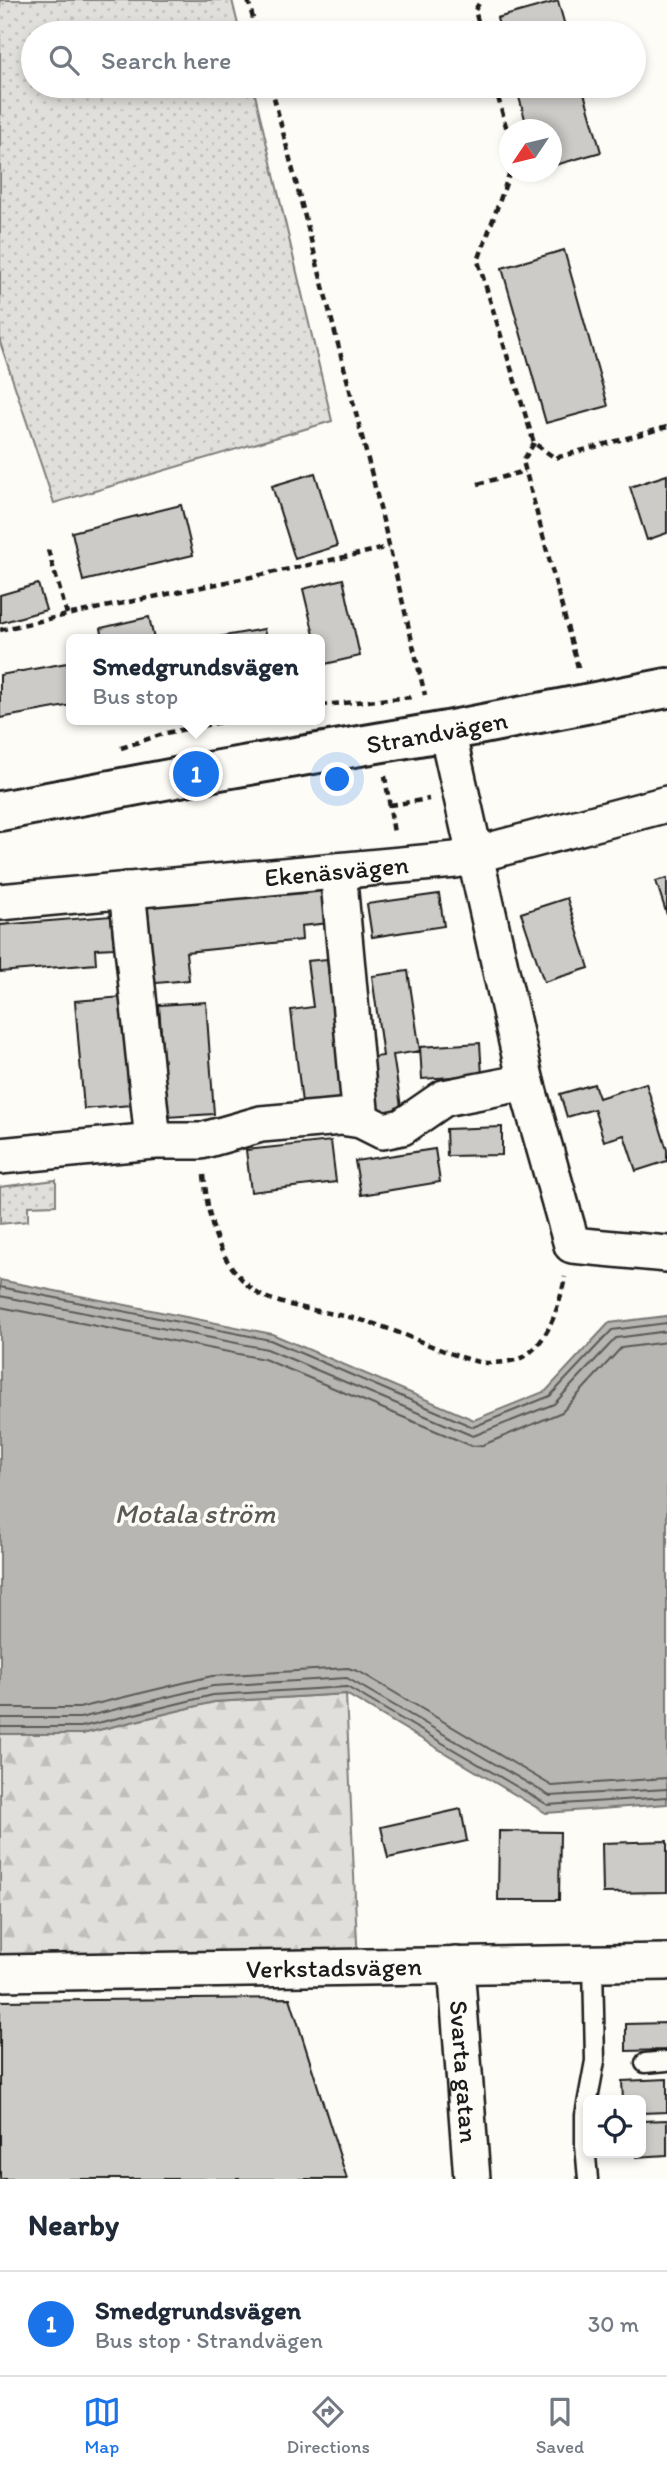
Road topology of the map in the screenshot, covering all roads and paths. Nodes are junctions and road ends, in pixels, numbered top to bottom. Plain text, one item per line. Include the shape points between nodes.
1 (248, 0) edge
2 (481, 0) edge
3 (254, 21) edge
4 (478, 21) edge
5 (274, 98) edge
6 (498, 98) edge
7 (503, 119) edge
8 (506, 182) edge
9 (667, 427) edge
10 (534, 443) junction
11 (525, 471) junction
12 (478, 484) dead end
13 (389, 547) junction
14 (48, 550) dead end
15 (67, 614) junction
16 (0, 630) edge
17 (580, 671) dead end
18 (667, 688) edge
19 (438, 694) dead end
20 (425, 695) junction
21 (325, 705) edge
22 (206, 725) edge
23 (447, 731) junction
24 (380, 741) junction
25 (113, 751) dead end
26 (667, 804) edge
27 (0, 811) edge
28 (474, 857) junction
29 (398, 865) junction
30 (338, 871) junction
31 (127, 890) junction
32 (0, 902) edge
33 (526, 1082) junction
34 (361, 1119) junction
35 (153, 1141) junction
36 (201, 1141) junction
37 (0, 1156) edge
38 (572, 1245) junction
39 (667, 1254) edge
40 (667, 1962) edge
41 (593, 1964) junction
42 (456, 1965) junction
43 (0, 1973) edge
44 (667, 2062) edge
45 (645, 2063) dead end
46 (472, 2179) edge
47 (588, 2179) edge

1 - 3 path
2 - 4 path via 475,10
5 - 13 path
6 - 7 path
8 - 10 path via 478,261
9 - 10 path via 555,458
10 - 11 path via 523,461
11 - 12 path
11 - 17 path
13 - 15 path
13 - 20 path
14 - 15 path
15 - 16 path
18 - 23 street, Strandvägen
19 - 20 path
20 - 21 path
22 - 25 path
23 - 24 street, Strandvägen
23 - 28 street
24 - 27 street, Strandvägen
24 - 29 path
26 - 28 street, Ekenäsvägen
28 - 29 street, Ekenäsvägen
28 - 33 street
29 - 30 street, Ekenäsvägen
30 - 31 street, Ekenäsvägen
30 - 34 street
31 - 32 street, Ekenäsvägen
31 - 35 street
33 - 34 street via 444,1098 402,1127 383,1131
33 - 38 street
34 - 36 street via 261,1124
35 - 36 street
35 - 37 street
36 - 38 path via 215,1241 242,1279 263,1296 369,1322 480,1362 520,1358 535,1347 561,1299
38 - 39 street
40 - 41 street, Verkstadsvägen
41 - 42 street, Verkstadsvägen
41 - 47 lane via 595,2061 586,2115
42 - 43 street, Verkstadsvägen
42 - 46 street, Svarta gatan
44 - 45 lane

